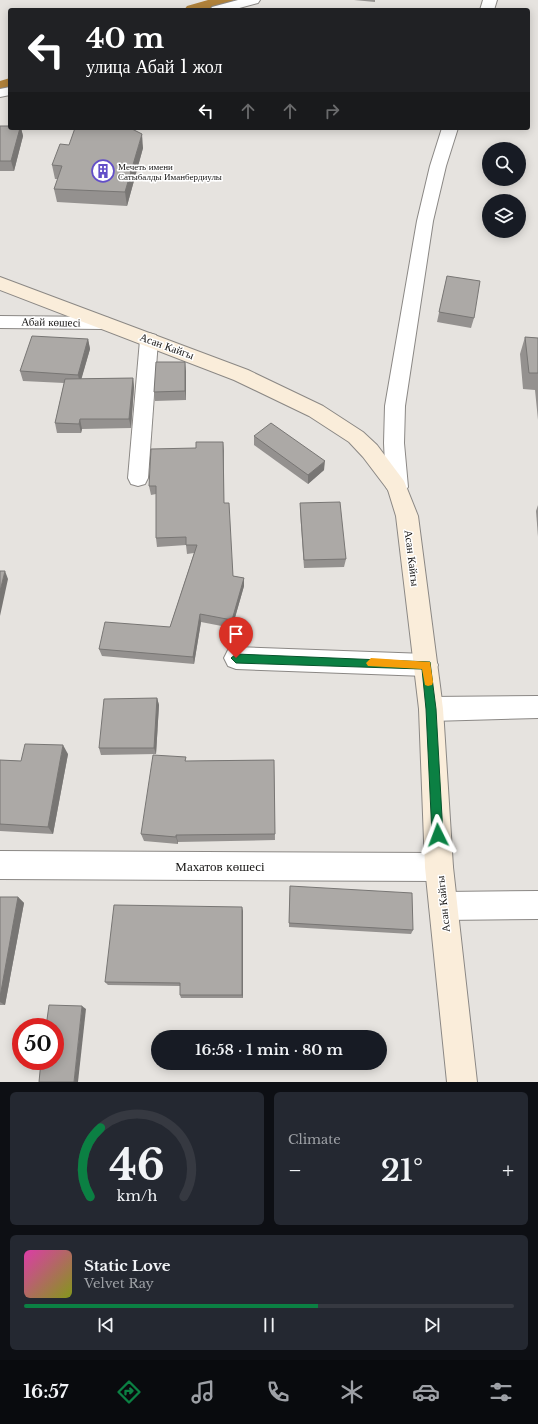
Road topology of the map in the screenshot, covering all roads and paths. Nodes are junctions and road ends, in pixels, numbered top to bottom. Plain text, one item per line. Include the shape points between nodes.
1 (253, 0) edge
2 (224, 8) edge
3 (449, 130) edge
4 (0, 283) edge
5 (0, 322) edge
6 (102, 323) junction
7 (149, 340) junction
8 (138, 478) dead end
9 (397, 487) junction
10 (236, 658) dead end
11 (426, 665) junction
12 (538, 707) edge
13 (431, 709) junction
14 (0, 865) edge
15 (439, 867) junction
16 (538, 905) edge
17 (443, 906) junction
18 (462, 1082) edge

1 - 2 street
3 - 9 street via 425,221 395,406
4 - 6 main road, Асан Кайгы
5 - 6 street, Абай көшесі
6 - 7 main road, Асан Кайгы
7 - 8 street
7 - 9 main road, Асан Кайгы via 241,375 316,411 360,442 384,468
9 - 11 main road, Асан Кайгы via 407,516
10 - 11 street
11 - 13 main road, Асан Кайгы
12 - 13 street
13 - 15 main road, Асан Кайгы
14 - 15 street, Махатов көшесі
15 - 17 main road, Асан Кайгы
16 - 17 street
17 - 18 main road, Асан Кайгы

